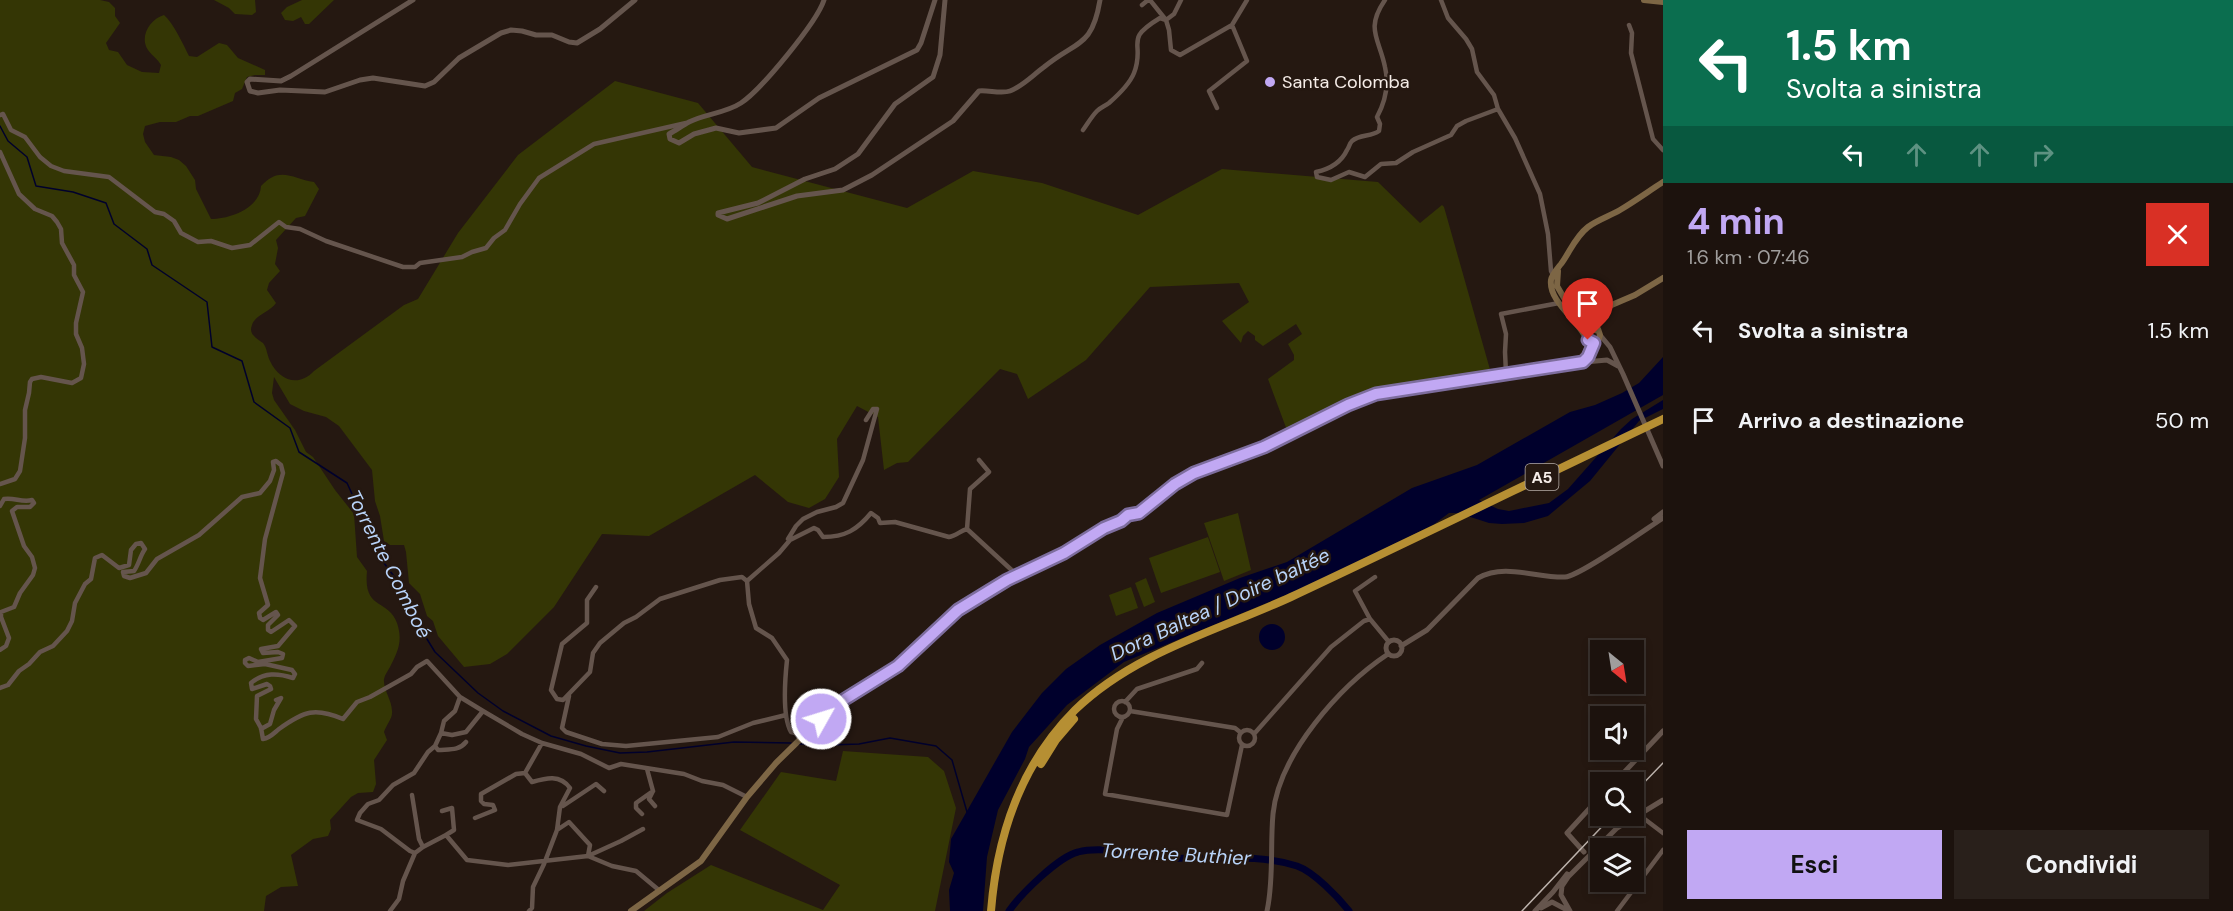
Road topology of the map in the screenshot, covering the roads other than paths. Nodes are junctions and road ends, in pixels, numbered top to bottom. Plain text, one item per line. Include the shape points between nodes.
1 (413, 0) edge
2 (635, 0) edge
3 (824, 0) edge
4 (935, 0) edge
5 (945, 0) edge
6 (1100, 0) edge
7 (1149, 0) edge
8 (1181, 0) edge
9 (1247, 0) edge
10 (1385, 0) edge
11 (1441, 0) edge
12 (1644, 0) edge
13 (1663, 2) edge
14 (1142, 5) dead end
15 (1166, 20) junction
16 (1232, 25) junction
17 (1629, 26) dead end
18 (1217, 108) dead end
19 (1498, 109) junction
20 (712, 114) junction
21 (0, 115) edge
22 (1083, 130) dead end
23 (1663, 150) edge
24 (0, 152) edge
25 (1663, 182) edge
26 (1560, 265) junction
27 (1553, 275) junction
28 (1663, 278) edge
29 (1563, 302) junction
30 (1593, 335) junction
31 (1583, 362) junction
32 (1574, 363) junction
33 (1618, 366) junction
34 (1506, 373) junction
35 (1626, 383) junction
36 (1663, 419) edge
37 (866, 420) dead end
38 (1663, 425) edge
39 (979, 460) dead end
40 (1663, 465) edge
41 (1663, 471) edge
42 (0, 484) edge
43 (0, 506) edge
44 (1663, 512) edge
45 (1663, 518) edge
46 (967, 529) junction
47 (1645, 529) junction
48 (1425, 535) junction
49 (790, 540) junction
50 (1017, 574) junction
51 (1375, 578) dead end
52 (747, 581) junction
53 (596, 586) dead end
54 (1370, 619) junction
55 (1389, 642) junction
56 (1401, 646) junction
57 (0, 650) edge
58 (1388, 654) junction
59 (1202, 663) dead end
60 (0, 688) edge
61 (570, 694) junction
62 (460, 697) junction
63 (276, 700) dead end
64 (1125, 702) junction
65 (483, 711) junction
66 (1130, 711) junction
67 (786, 715) junction
68 (1123, 717) junction
69 (261, 729) junction
70 (1663, 731) edge
71 (1240, 732) junction
72 (441, 733) junction
73 (1254, 734) junction
74 (802, 736) junction
75 (466, 742) dead end
76 (542, 743) junction
77 (1242, 745) junction
78 (435, 746) junction
79 (647, 769) junction
80 (1624, 772) edge
81 (525, 773) junction
82 (604, 791) dead end
83 (653, 791) junction
84 (412, 795) dead end
85 (747, 797) junction
86 (1661, 801) edge
87 (655, 806) dead end
88 (560, 807) junction
89 (1590, 808) edge
90 (1663, 808) edge
91 (442, 811) dead end
92 (1644, 811) edge
93 (642, 814) dead end
94 (475, 818) dead end
95 (1644, 819) edge
96 (1620, 826) edge
97 (642, 829) dead end
98 (556, 830) junction
99 (1663, 833) edge
100 (446, 835) junction
101 (1606, 838) edge
102 (423, 847) junction
103 (1663, 850) edge
104 (1590, 851) edge
105 (415, 853) junction
106 (1584, 854) junction
107 (1590, 855) edge
108 (588, 856) junction
109 (545, 859) junction
110 (1565, 881) junction
111 (660, 891) junction
112 (1555, 898) junction
113 (390, 911) edge
114 (529, 911) edge
115 (631, 911) edge
116 (991, 911) edge
117 (996, 911) edge
118 (1267, 911) edge
119 (1536, 911) edge
120 (1569, 911) edge
121 (1617, 911) edge

1 - 2 street via 291,76 281,81 250,79 248,87 258,93 318,92 373,78 425,86 459,58 502,32 552,35 577,43
3 - 20 street via 764,84 738,105
4 - 20 street via 916,50 826,95 783,125 750,133 716,128 679,143 670,138 669,134 689,122
5 - 6 street via 940,56 933,77 889,110 858,153 835,169 751,206 718,215 727,219 796,196 843,190 879,172 957,118 979,91 1010,91 1074,47 1095,25
7 - 14 street
7 - 15 street
8 - 15 street
9 - 16 street
10 - 19 street via 1377,11 1374,28 1386,69 1384,103 1377,117 1379,131 1350,142 1341,160 1329,169 1316,171 1317,177 1331,180 1349,172 1365,177 1381,164 1396,163 1451,135 1466,121
11 - 19 street via 1448,18 1470,44 1475,67
12 - 13 main road
15 - 16 street via 1169,47 1177,55
15 - 22 street via 1160,18 1139,33 1133,75
16 - 18 street via 1247,61 1209,91
17 - 23 street via 1631,53 1653,139
19 - 27 street via 1542,202
20 - 21 street via 594,144 538,178 505,230 486,248 410,268 279,222 250,245 232,248 211,241 198,243 181,234 174,221 155,212 109,177 51,166
24 - 42 street via 19,194 34,210 52,216 61,229 62,243 82,292 76,334 84,369 81,378 72,383 32,379 20,471 15,479
25 - 26 main road via 1588,227
26 - 27 main road
26 - 29 main road via 1556,281
27 - 29 main road via 1551,285
28 - 30 main road via 1596,314
29 - 30 main road
29 - 34 street via 1501,314 1506,334
30 - 31 main road
30 - 32 main road via 1587,352
30 - 33 street
30 - 35 street via 1611,350
31 - 32 street
31 - 33 street via 1607,360
32 - 34 main road
33 - 35 street
34 - 50 main road via 1362,399 1264,447 1194,473 1139,513 1128,515 1064,553
35 - 40 street
36 - 48 highway, A5
37 - 49 street via 877,409 863,460 843,503 803,519
38 - 48 highway, A5
39 - 46 street via 988,472 970,489
40 - 41 street
43 - 57 street via 9,498 34,503 12,511 35,568 14,607 2,612 9,638
44 - 47 street
45 - 47 street
46 - 49 street via 949,537 895,522 880,523 872,513 840,537 823,537 814,528
46 - 50 street
47 - 56 street via 1567,577 1516,572 1485,574 1427,630
48 - 116 highway, A5 via 1161,651 1108,683 1076,710 1041,752 1018,796 1002,840
48 - 117 highway, A5 via 1291,603 1169,654 1110,687 1071,723 1046,755 1017,811 1004,850
49 - 52 street
50 - 74 main road via 958,610 898,666 838,704
51 - 54 street via 1355,591
52 - 61 street via 742,577 720,580 660,599 600,644 590,672
52 - 67 street via 756,628 772,638 787,660
53 - 61 street via 586,600 587,623 562,644 552,676 550,690 554,696 563,700
54 - 55 street
54 - 73 street via 1331,647
55 - 56 street via 1394,640
55 - 58 street
56 - 58 street via 1398,655
58 - 118 street via 1355,678 1291,758 1275,803
59 - 64 street via 1197,669 1137,689
60 - 69 street via 68,630 75,603 91,579 95,558 102,555 119,568 129,565 132,550 141,543 145,549 138,566 134,571 123,572 130,578 146,573 157,559 199,535 242,497 260,493 270,481 276,461 283,473 265,539 260,578 268,605 259,613 263,620 276,612 278,615 268,625 271,632 289,620 295,626 278,646 261,649 263,653 278,652 282,658 258,662 249,658 245,663 265,664 295,674 293,678 267,675 251,682 252,689 270,686 257,696 256,719
61 - 67 street via 562,728 602,744 626,746 718,737
62 - 65 street
62 - 69 street via 427,661 411,674 357,702 343,718 325,711 308,713 263,739
62 - 72 street
63 - 69 street via 281,698 270,724
64 - 66 street
64 - 68 street via 1114,708
65 - 72 street via 466,732
65 - 76 street
66 - 68 street
66 - 71 street
67 - 74 street via 791,732
68 - 77 street via 1117,729 1105,794 1227,815
70 - 80 street
71 - 73 street via 1248,730
71 - 77 street
72 - 78 street
73 - 77 street via 1252,744
74 - 85 main road
75 - 78 street via 453,749 438,750
76 - 79 street via 581,754 609,768 621,764
76 - 81 street
78 - 105 street via 414,773 368,804 357,820 381,829
79 - 83 street
79 - 85 street via 684,774 723,785
81 - 88 street via 532,782 555,777 566,782 570,788
81 - 94 street via 481,794 481,801 493,805 495,810
82 - 88 street via 596,784
83 - 87 street via 649,800
83 - 93 street via 636,803
84 - 102 street
85 - 111 main road via 701,861
86 - 90 street
86 - 92 street
88 - 98 street
89 - 106 street via 1567,832
91 - 100 street via 452,808 454,830
95 - 99 street
96 - 101 street
97 - 108 street
98 - 108 street via 569,822 590,845
98 - 109 street
100 - 102 street
100 - 109 street via 467,860 508,865
102 - 105 street
103 - 121 street
104 - 106 street
105 - 113 street via 399,899
106 - 110 street
106 - 112 street via 1562,879
107 - 110 street
108 - 109 street
108 - 111 street via 636,871
109 - 114 street via 533,887
110 - 112 street
111 - 115 main road
112 - 119 street
112 - 120 street

